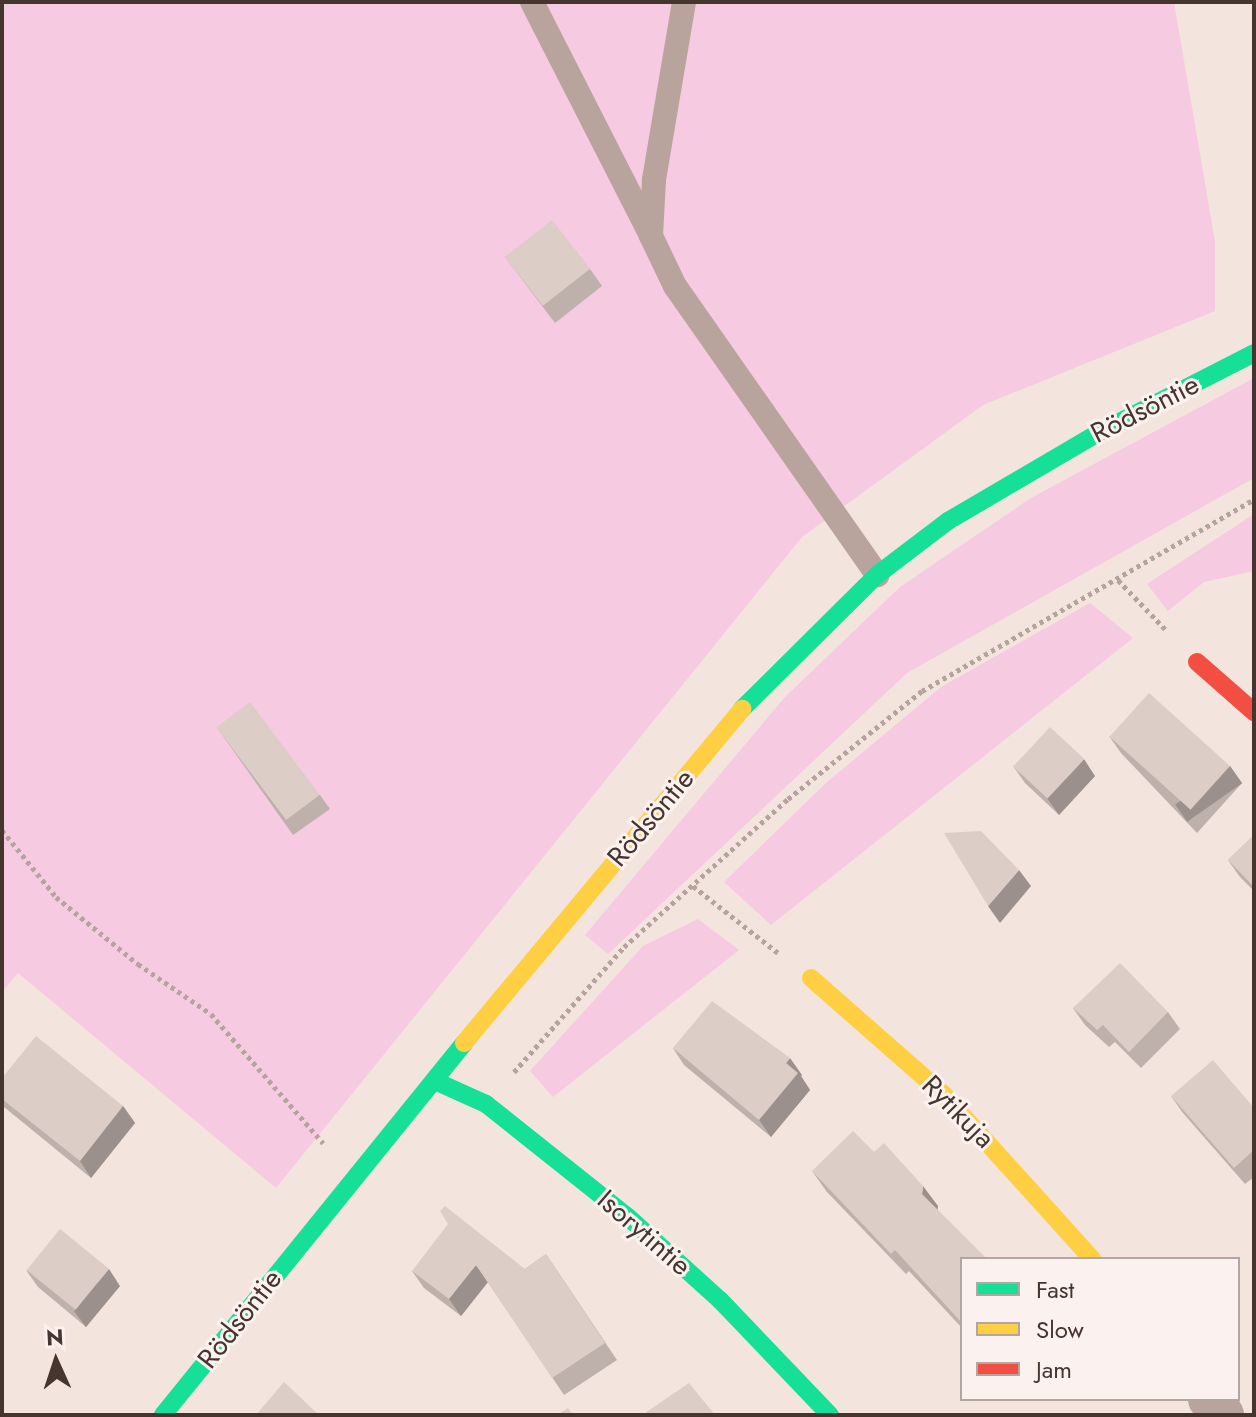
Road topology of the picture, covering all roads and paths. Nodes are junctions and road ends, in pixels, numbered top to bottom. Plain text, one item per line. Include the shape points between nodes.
1 (532, 2) edge
2 (684, 2) edge
3 (651, 236) junction
4 (1254, 353) edge
5 (1254, 499) edge
6 (877, 575) junction
7 (1118, 580) junction
8 (1197, 662) joint
9 (1254, 712) edge
10 (2, 830) edge
11 (693, 886) junction
12 (811, 978) joint
13 (435, 1081) junction
14 (486, 1104) junction
15 (352, 1178) junction
16 (1090, 1257) edge
17 (163, 1415) edge
18 (830, 1415) edge

1 - 3 lane
2 - 3 lane via 654,180
3 - 6 lane via 675,286
4 - 6 street, Rödsöntie via 1013,480
5 - 7 path
6 - 13 street, Rödsöntie via 766,680
7 - 8 path
7 - 11 path via 922,691 788,799
8 - 9 street
10 - 15 path via 56,897 138,964 211,1014
11 - 12 path
11 - 14 path via 624,947
12 - 16 street, Rytikuja via 944,1095
13 - 14 street, Isorytintie
13 - 15 street, Rödsöntie
14 - 18 street, Isorytintie via 628,1217 720,1300
15 - 17 street, Rödsöntie

